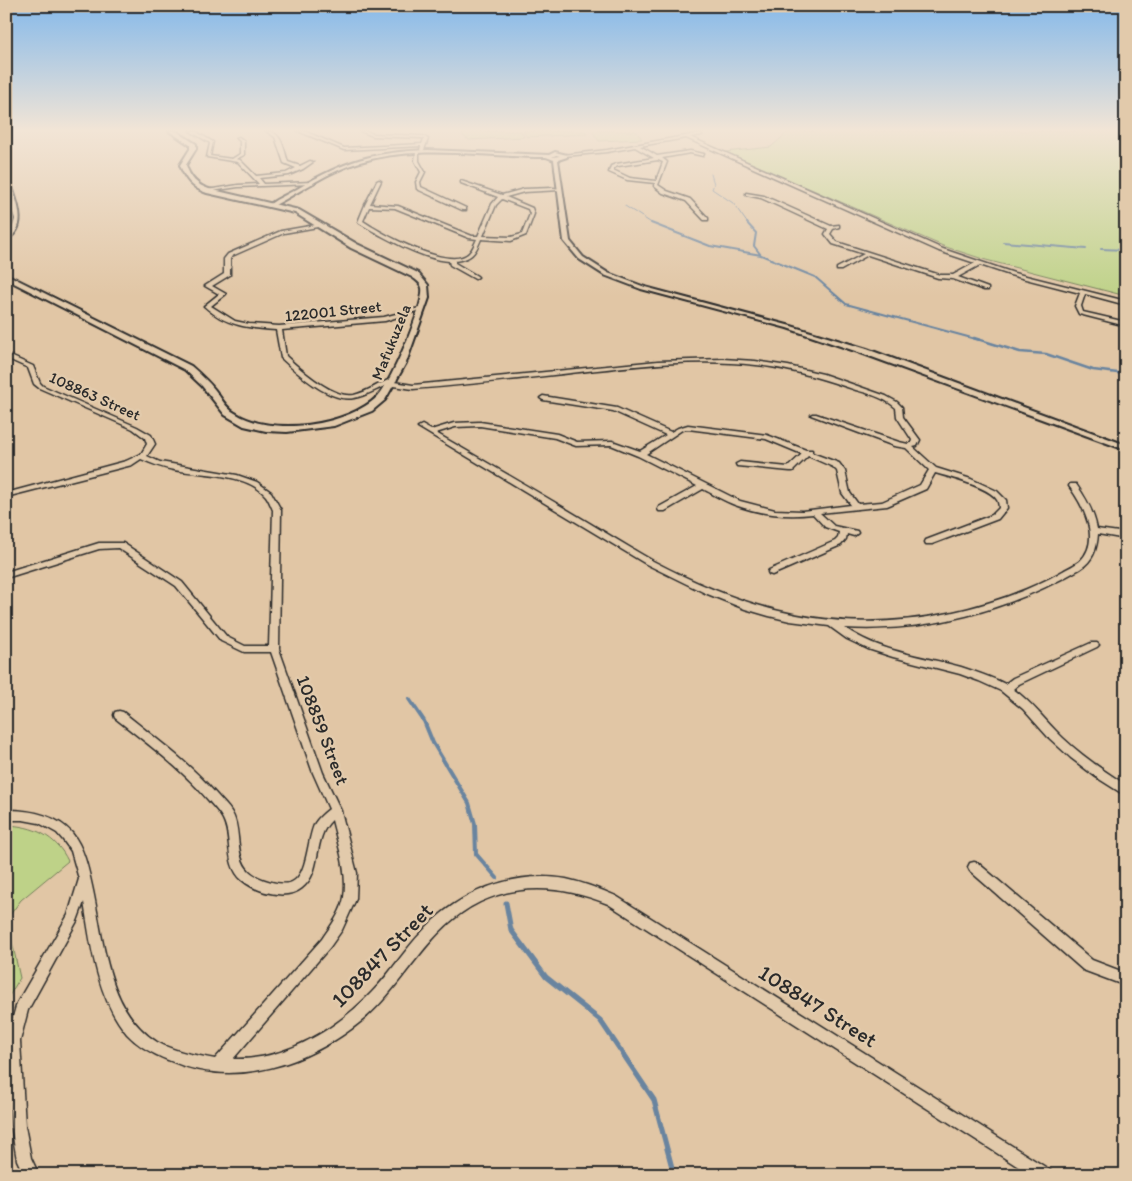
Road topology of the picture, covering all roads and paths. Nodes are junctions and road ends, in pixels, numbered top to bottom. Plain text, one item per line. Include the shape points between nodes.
1 (8, 186) edge
2 (197, 186) edge
3 (253, 186) edge
4 (306, 186) edge
5 (375, 186) edge
6 (419, 186) edge
7 (474, 186) edge
8 (658, 186) edge
9 (795, 186) edge
10 (560, 189) joint
11 (207, 191) junction
12 (748, 194) dead end
13 (502, 197) junction
14 (273, 204) junction
15 (366, 205) junction
16 (464, 209) dead end
17 (706, 219) dead end
18 (321, 225) junction
19 (834, 227) joint
20 (6, 238) edge
21 (479, 238) junction
22 (866, 255) junction
23 (452, 259) junction
24 (978, 264) junction
25 (839, 269) dead end
26 (6, 276) edge
27 (475, 277) dead end
28 (954, 277) junction
29 (986, 289) dead end
30 (1083, 292) junction
31 (1126, 303) edge
32 (422, 308) junction
33 (1126, 324) edge
34 (279, 328) junction
35 (6, 356) edge
36 (394, 382) junction
37 (543, 398) dead end
38 (814, 415) dead end
39 (422, 427) dead end
40 (431, 432) junction
41 (670, 434) junction
42 (908, 446) junction
43 (1126, 448) edge
44 (809, 452) junction
45 (641, 454) junction
46 (142, 457) junction
47 (740, 464) dead end
48 (933, 470) junction
49 (702, 486) junction
50 (1073, 486) dead end
51 (6, 495) edge
52 (856, 507) junction
53 (662, 509) dead end
54 (815, 512) junction
55 (1093, 530) junction
56 (843, 531) junction
57 (854, 534) dead end
58 (1126, 536) edge
59 (928, 542) dead end
60 (772, 572) dead end
61 (6, 575) edge
62 (831, 623) junction
63 (1094, 645) dead end
64 (274, 649) junction
65 (1005, 689) junction
66 (119, 715) dead end
67 (1126, 791) edge
68 (335, 811) junction
69 (6, 815) edge
70 (974, 867) dead end
71 (84, 878) junction
72 (1126, 980) edge
73 (218, 1066) junction
74 (32, 1175) edge
75 (1045, 1175) edge

1 - 20 main road via 18,219 16,227
2 - 11 main road, Mafukuzela
3 - 11 street
4 - 14 street
5 - 15 street
6 - 16 street
7 - 13 street
8 - 17 street via 688,200
9 - 24 street via 912,239
10 - 13 street via 520,191
10 - 43 street via 567,241 582,258 606,274 643,288 789,327 864,351
11 - 14 main road, Mafukuzela
12 - 19 street
13 - 21 street via 495,202
13 - 21 street via 532,209 525,233 510,239
14 - 18 main road, Mafukuzela via 297,211
15 - 21 street via 396,207 460,234
15 - 23 street via 360,218 362,222 431,255
18 - 32 main road, Mafukuzela via 354,246 415,275 426,288
18 - 34 street via 283,232 230,255 227,275 208,286 223,295 207,306 228,321 244,326
19 - 22 street via 827,234 830,241
21 - 23 street via 469,255
22 - 25 street
22 - 28 street via 930,275
23 - 27 street via 452,264
24 - 28 street
24 - 30 street
26 - 36 main road, Mafukuzela via 188,368 231,415 255,425 292,429 337,422 370,408
28 - 29 street
30 - 31 street
30 - 33 street via 1078,306 1081,313
32 - 34 street, 122001 Street via 385,319
32 - 36 main road, Mafukuzela
34 - 36 street, 122001 Street via 283,357 312,380 342,396 353,397
35 - 46 street, 108863 Street via 31,367 41,387 143,432 151,444
36 - 42 street via 413,387 438,386 673,360 726,359 768,364 837,380 896,404 900,417 916,440
37 - 41 street via 574,407 621,411
38 - 42 street
39 - 40 street
40 - 45 street via 454,425 480,424 557,436 576,444 612,443
40 - 62 street via 687,582 731,602
41 - 44 street via 688,427 742,433 767,437
41 - 45 street
42 - 48 street
44 - 47 street via 790,469
44 - 52 street via 836,464 846,493
45 - 49 street
46 - 51 street
46 - 64 street, 108859 Street via 159,465 246,480 271,497 276,510
48 - 52 street via 923,487 884,504
48 - 59 street via 989,488 1002,499 1004,506 995,517
49 - 53 street
49 - 54 street via 758,510
50 - 55 street via 1082,497
52 - 54 street
54 - 56 street via 824,525
55 - 58 street
55 - 62 street via 1092,550 1084,563 1052,581 1007,598 952,616 898,624 853,626
56 - 57 street
56 - 60 street via 838,542
61 - 64 street via 99,546 120,545 179,584 224,639 244,649
62 - 65 street via 861,644 976,676
63 - 65 street
64 - 68 street, 108859 Street via 318,773
65 - 67 street via 1017,696 1086,765
66 - 68 street via 212,795 229,818 238,864 252,882 268,887 292,888 298,885 304,876 319,826
68 - 73 street, 108859 Street via 351,872 350,899 345,913 326,943
69 - 71 street, 108847 Street via 27,815 58,827 75,850
70 - 72 street via 1088,965
71 - 73 street, 108847 Street via 107,988 128,1026 172,1055
71 - 74 street via 73,917 22,1008 13,1041 18,1126 24,1160
73 - 75 street, 108847 Street via 269,1063 322,1040 351,1021 376,998 434,928 470,899 520,884 570,885 612,900

